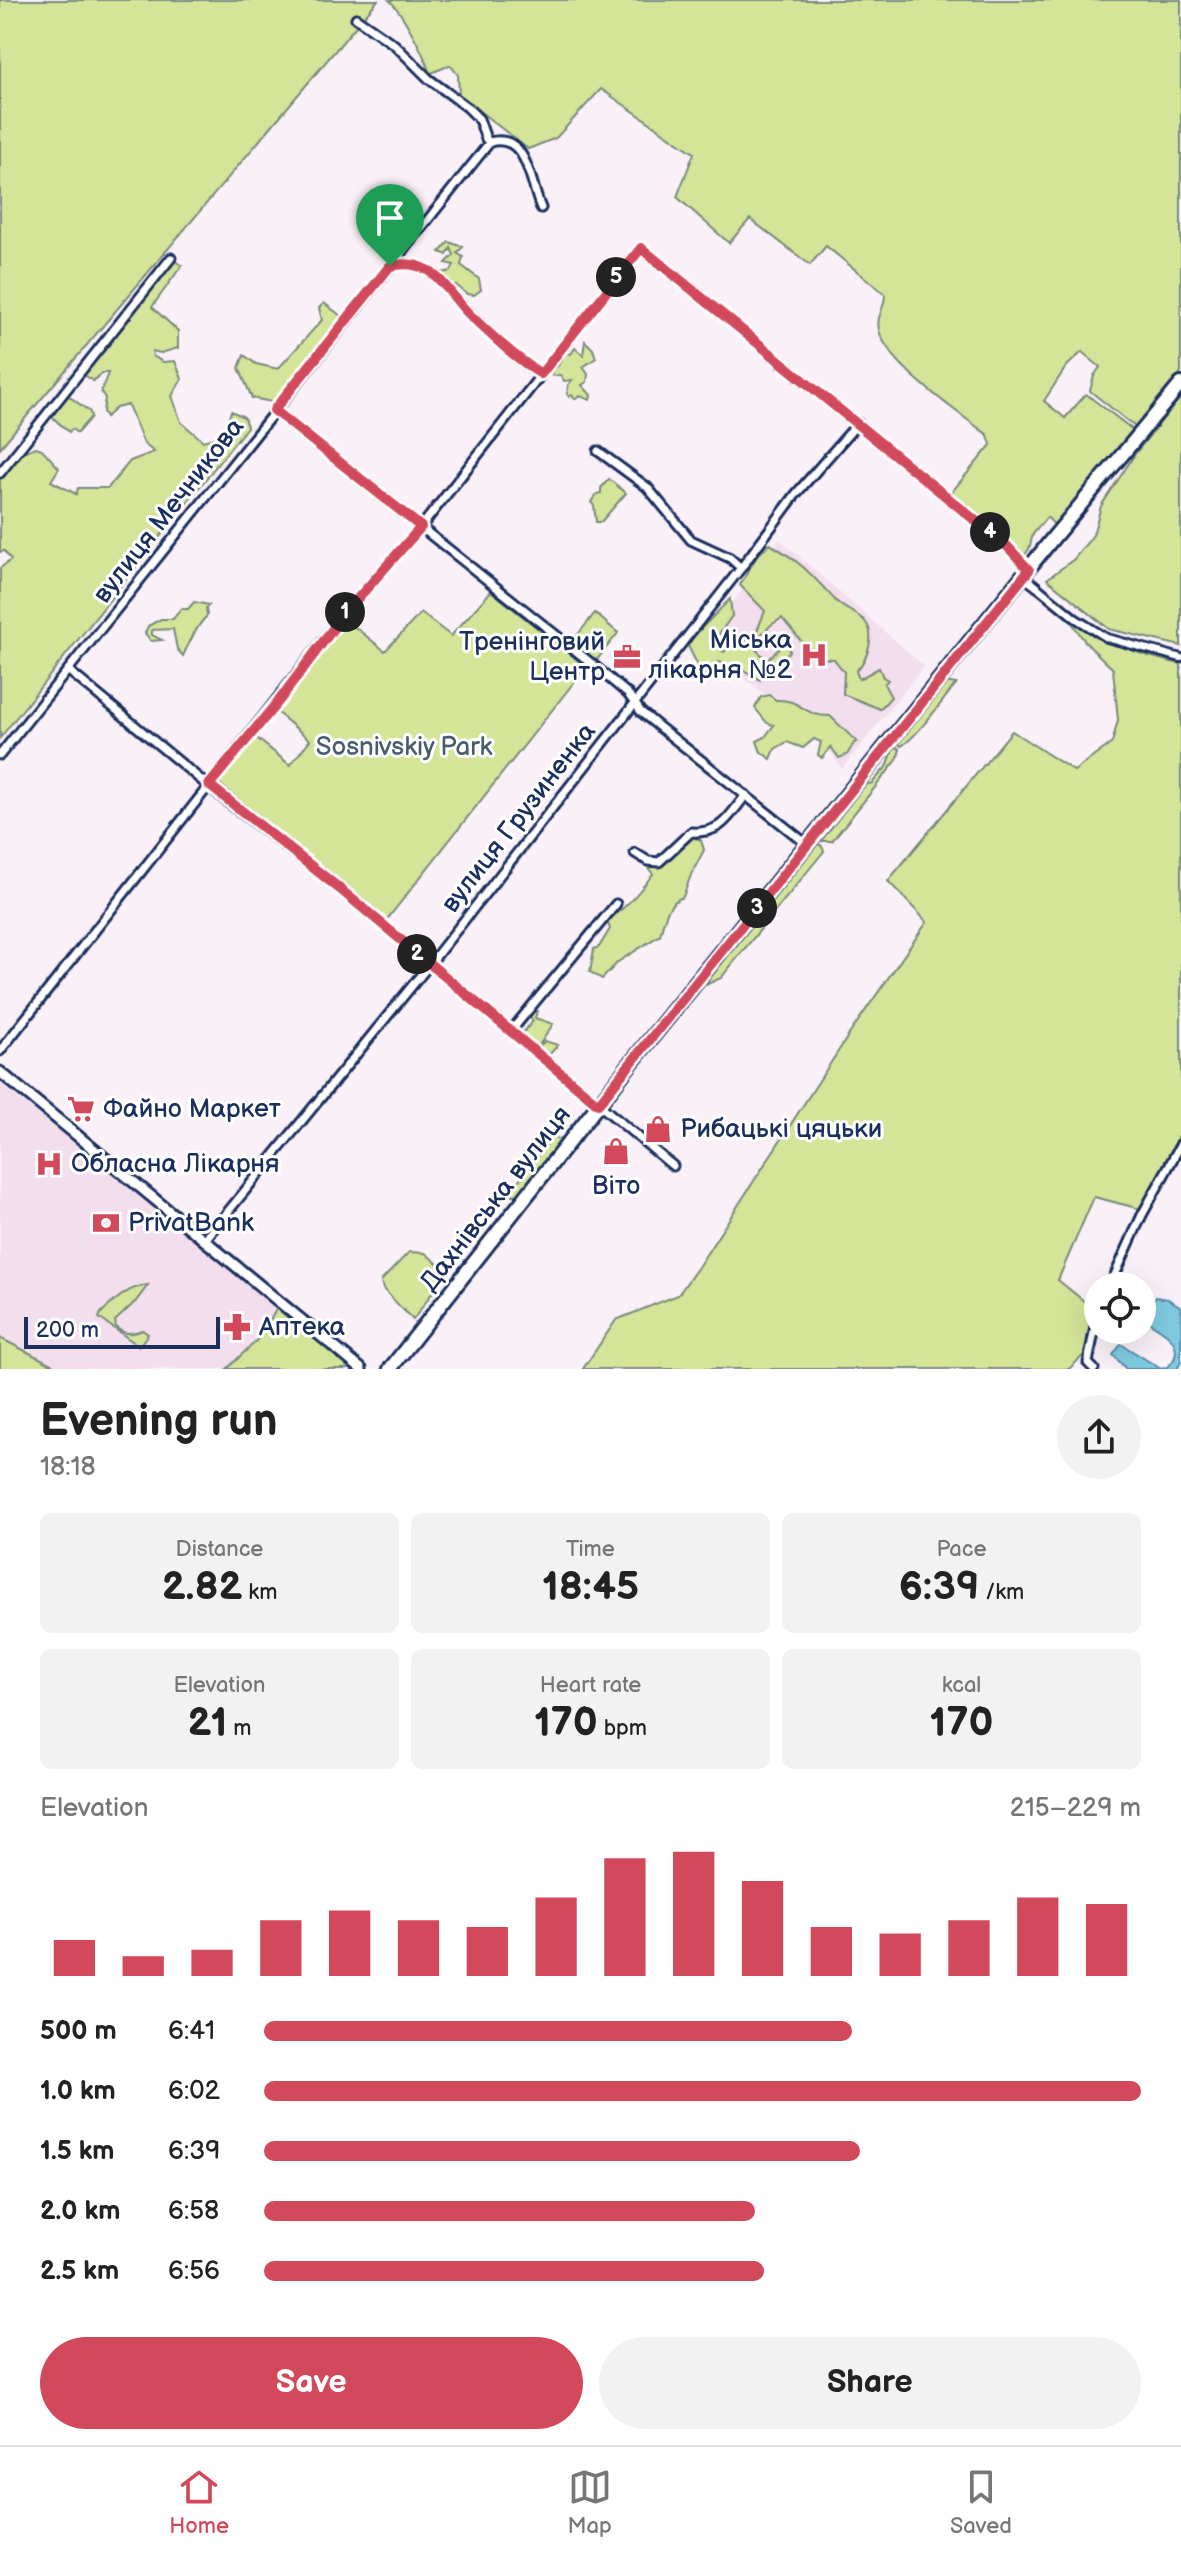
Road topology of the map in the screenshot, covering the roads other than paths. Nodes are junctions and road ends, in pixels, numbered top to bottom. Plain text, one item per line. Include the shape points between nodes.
1 (356, 18) dead end
2 (490, 142) junction
3 (541, 208) dead end
4 (171, 258) dead end
5 (390, 266) junction
6 (541, 374) junction
7 (1181, 384) edge
8 (274, 410) junction
9 (858, 423) junction
10 (598, 451) dead end
11 (0, 473) edge
12 (421, 527) junction
13 (741, 568) junction
14 (1026, 573) junction
15 (1037, 587) joint
16 (1181, 658) edge
17 (69, 671) junction
18 (635, 703) junction
19 (0, 755) edge
20 (209, 785) junction
21 (746, 795) junction
22 (808, 845) junction
23 (635, 853) dead end
24 (616, 904) dead end
25 (429, 965) junction
26 (511, 1031) junction
27 (0, 1051) edge
28 (0, 1072) edge
29 (598, 1104) junction
30 (1181, 1145) edge
31 (673, 1166) dead end
32 (204, 1241) junction
33 (1116, 1272) edge
34 (1092, 1344) edge
35 (361, 1369) edge
36 (390, 1369) edge
37 (1094, 1369) edge

1 - 2 street via 467,107
2 - 3 street via 510,143 525,157
2 - 5 street, вулиця Мечникова
4 - 11 street
5 - 6 street via 415,265 432,272 466,311
5 - 8 street, вулиця Мечникова
6 - 9 street via 641,248
6 - 12 street
7 - 14 main road, Дахнівська вулиця
8 - 12 street
8 - 17 street, вулиця Мечникова
9 - 13 street, вулиця Грузиненка
9 - 14 street via 1008,547
10 - 13 street via 647,487 691,540
12 - 18 street
12 - 20 street via 344,614
13 - 18 street, вулиця Грузиненка
14 - 15 street
14 - 22 main road, Дахнівська вулиця
15 - 16 street via 1107,638
17 - 19 street, вулиця Мечникова
17 - 20 street
18 - 21 street
18 - 25 street, вулиця Грузиненка
20 - 25 street
20 - 27 street
21 - 22 street
21 - 23 street via 721,826 691,832 659,862
22 - 29 main road, Дахнівська вулиця
24 - 26 street
25 - 26 street
25 - 32 street, вулиця Грузиненка
26 - 29 street
28 - 32 street
29 - 31 street
29 - 36 main road, Дахнівська вулиця
30 - 33 street
32 - 35 street
34 - 37 street via 1088,1363

